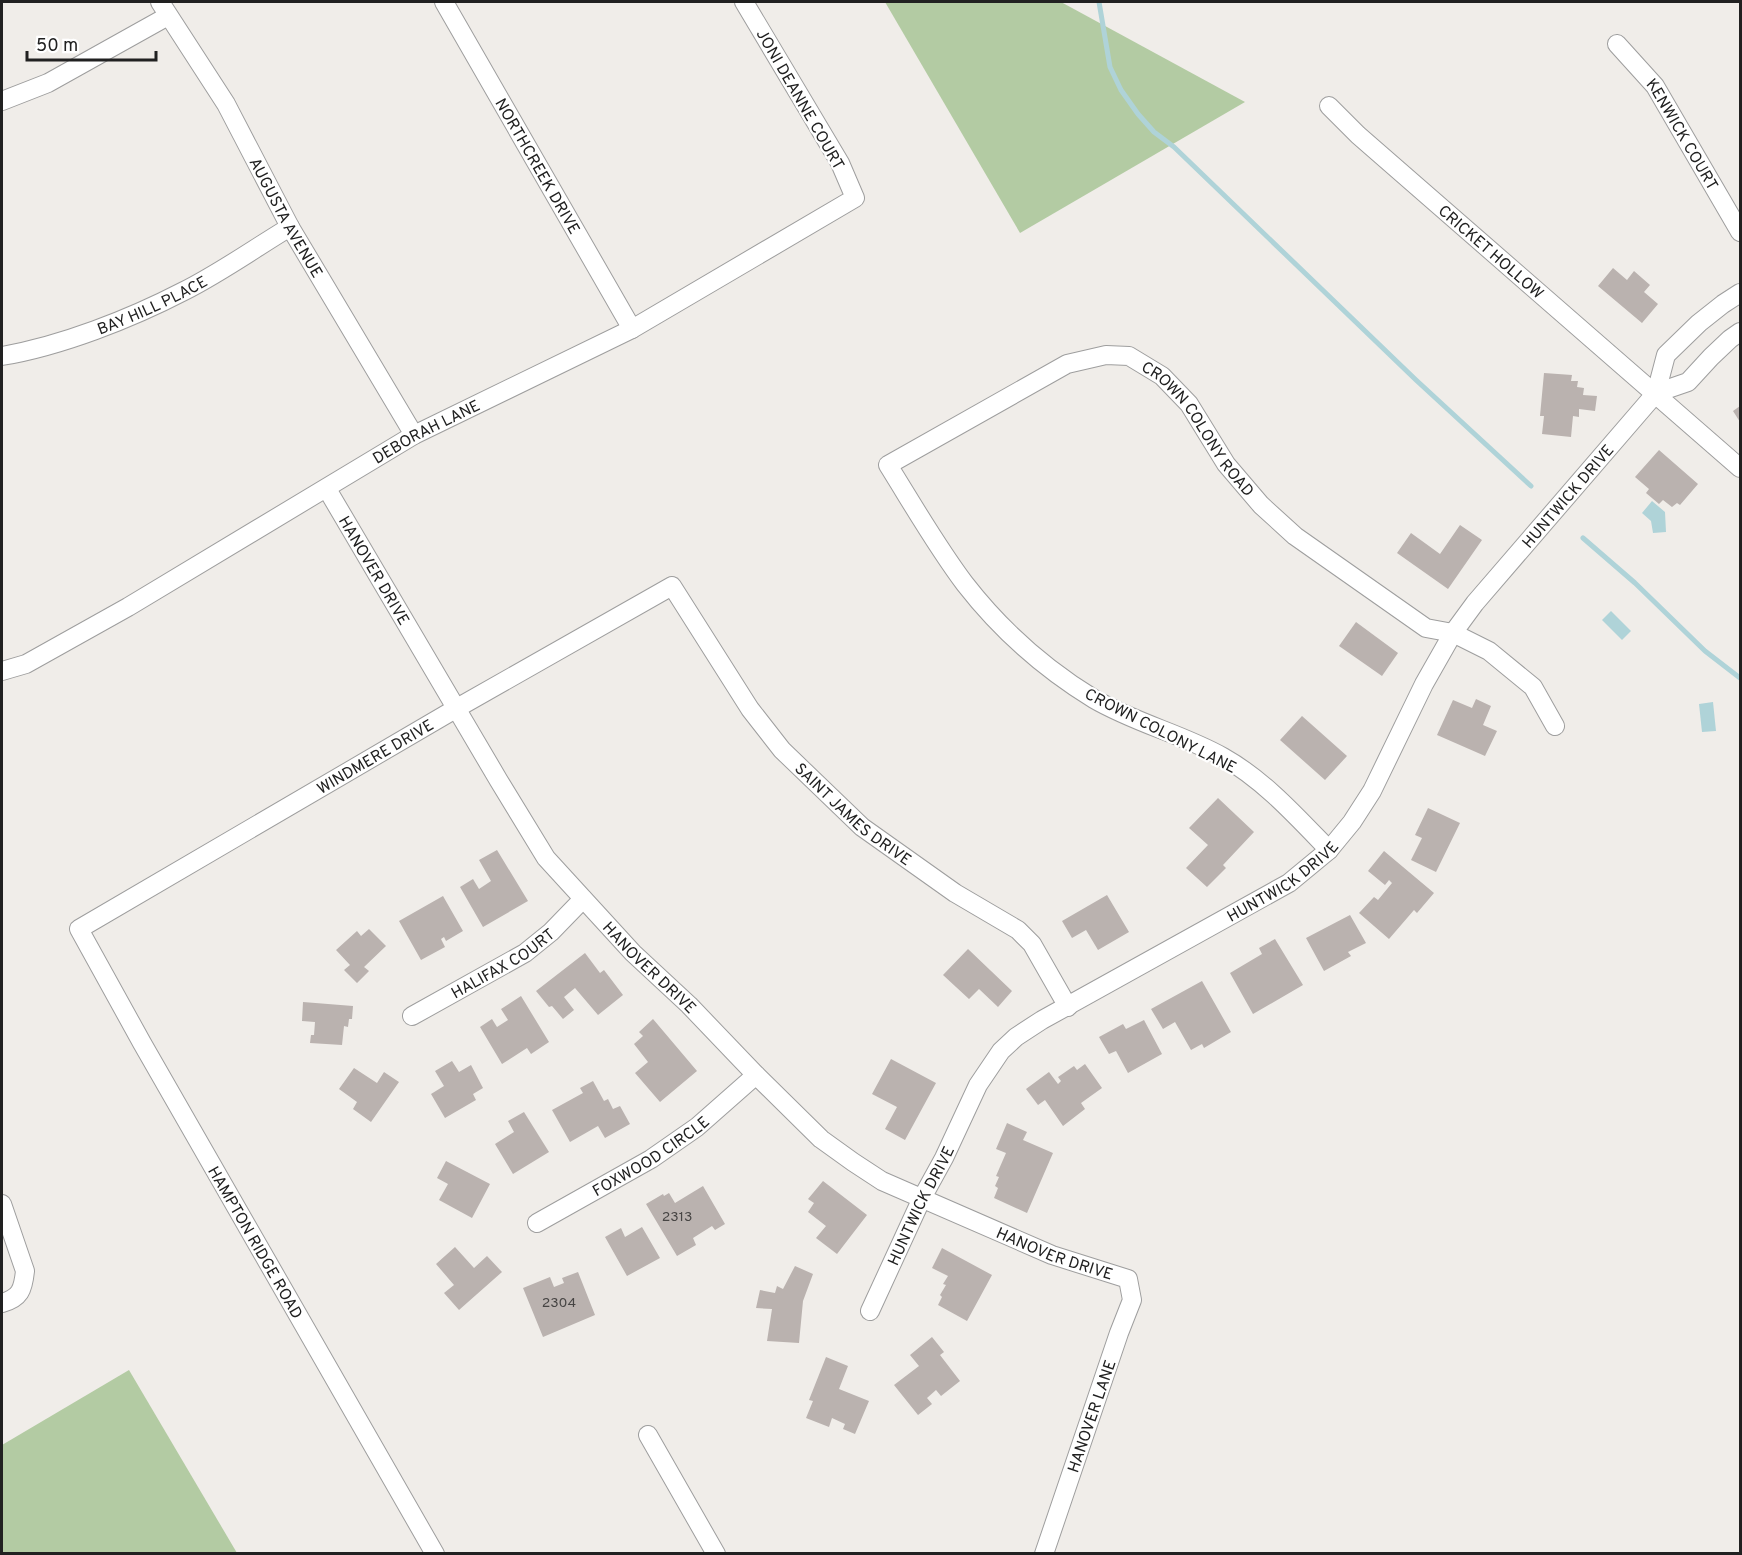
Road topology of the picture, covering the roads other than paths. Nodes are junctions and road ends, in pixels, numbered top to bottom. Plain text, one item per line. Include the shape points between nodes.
1 (444, 2) edge
2 (744, 2) edge
3 (164, 9) edge
4 (1617, 44) dead end
5 (2, 101) edge
6 (1329, 106) dead end
7 (855, 198) joint
8 (290, 227) junction
9 (1740, 232) edge
10 (1740, 293) edge
11 (632, 329) junction
12 (1740, 332) edge
13 (2, 356) edge
14 (1656, 393) junction
15 (414, 435) junction
16 (888, 465) joint
17 (1740, 468) edge
18 (327, 489) junction
19 (672, 586) joint
20 (1453, 633) junction
21 (2, 671) edge
22 (457, 708) junction
23 (1555, 726) dead end
24 (1329, 850) junction
25 (583, 899) junction
26 (80, 929) joint
27 (1068, 1007) junction
28 (412, 1016) dead end
29 (756, 1075) junction
30 (922, 1198) junction
31 (2, 1204) edge
32 (537, 1223) dead end
33 (1128, 1279) joint
34 (2, 1303) edge
35 (870, 1311) dead end
36 (648, 1435) dead end
37 (435, 1554) edge
38 (716, 1554) edge
39 (1044, 1554) edge

1 - 11 street, NORTHCREEK DRIVE
2 - 7 street, JONI DEANNE COURT via 840,163
3 - 5 street via 48,83
3 - 8 street, AUGUSTA AVENUE via 226,104
4 - 9 street, KENWICK COURT via 1655,86
6 - 14 street, CRICKET HOLLOW
7 - 11 street, DEBORAH LANE
8 - 13 street, BAY HILL PLACE via 184,291 98,329
8 - 15 street, AUGUSTA AVENUE
10 - 14 street, HUNTWICK DRIVE via 1699,323 1666,355
11 - 15 street, DEBORAH LANE
12 - 14 street via 1688,382
14 - 17 street, CRICKET HOLLOW
14 - 20 street, HUNTWICK DRIVE
15 - 18 street, DEBORAH LANE
16 - 20 street, CROWN COLONY ROAD via 1067,364 1106,355 1129,356 1162,376 1189,404 1226,464 1261,505 1296,536 1426,628
16 - 24 street, CROWN COLONY LANE via 966,584 1017,641 1095,699 1241,768
18 - 21 street, DEBORAH LANE via 128,607 26,664
18 - 22 street, HANOVER DRIVE
19 - 22 street, WINDMERE DRIVE
19 - 27 street, SAINT JAMES DRIVE via 750,709 782,750 862,827 955,893 1018,930 1032,944
20 - 23 street, CROWN COLONY ROAD via 1489,651 1533,687
20 - 24 street, HUNTWICK DRIVE via 1415,699 1372,791
22 - 25 street, HANOVER DRIVE via 546,858
22 - 26 street, WINDMERE DRIVE
24 - 27 street, HUNTWICK DRIVE via 1289,883
25 - 28 street, HALIFAX COURT via 525,953
25 - 29 street, HANOVER DRIVE
26 - 37 street, HAMPTON RIDGE ROAD
27 - 30 street, HUNTWICK DRIVE via 1016,1037 1001,1051 978,1085
29 - 30 street, HANOVER DRIVE via 821,1139 882,1180
29 - 32 street, FOXWOOD CIRCLE via 697,1127 651,1159
30 - 33 street, HANOVER DRIVE via 1052,1255
30 - 35 street, HUNTWICK DRIVE
31 - 34 street via 25,1271 20,1291 14,1299
33 - 39 street, HANOVER LANE via 1132,1300
36 - 38 street

